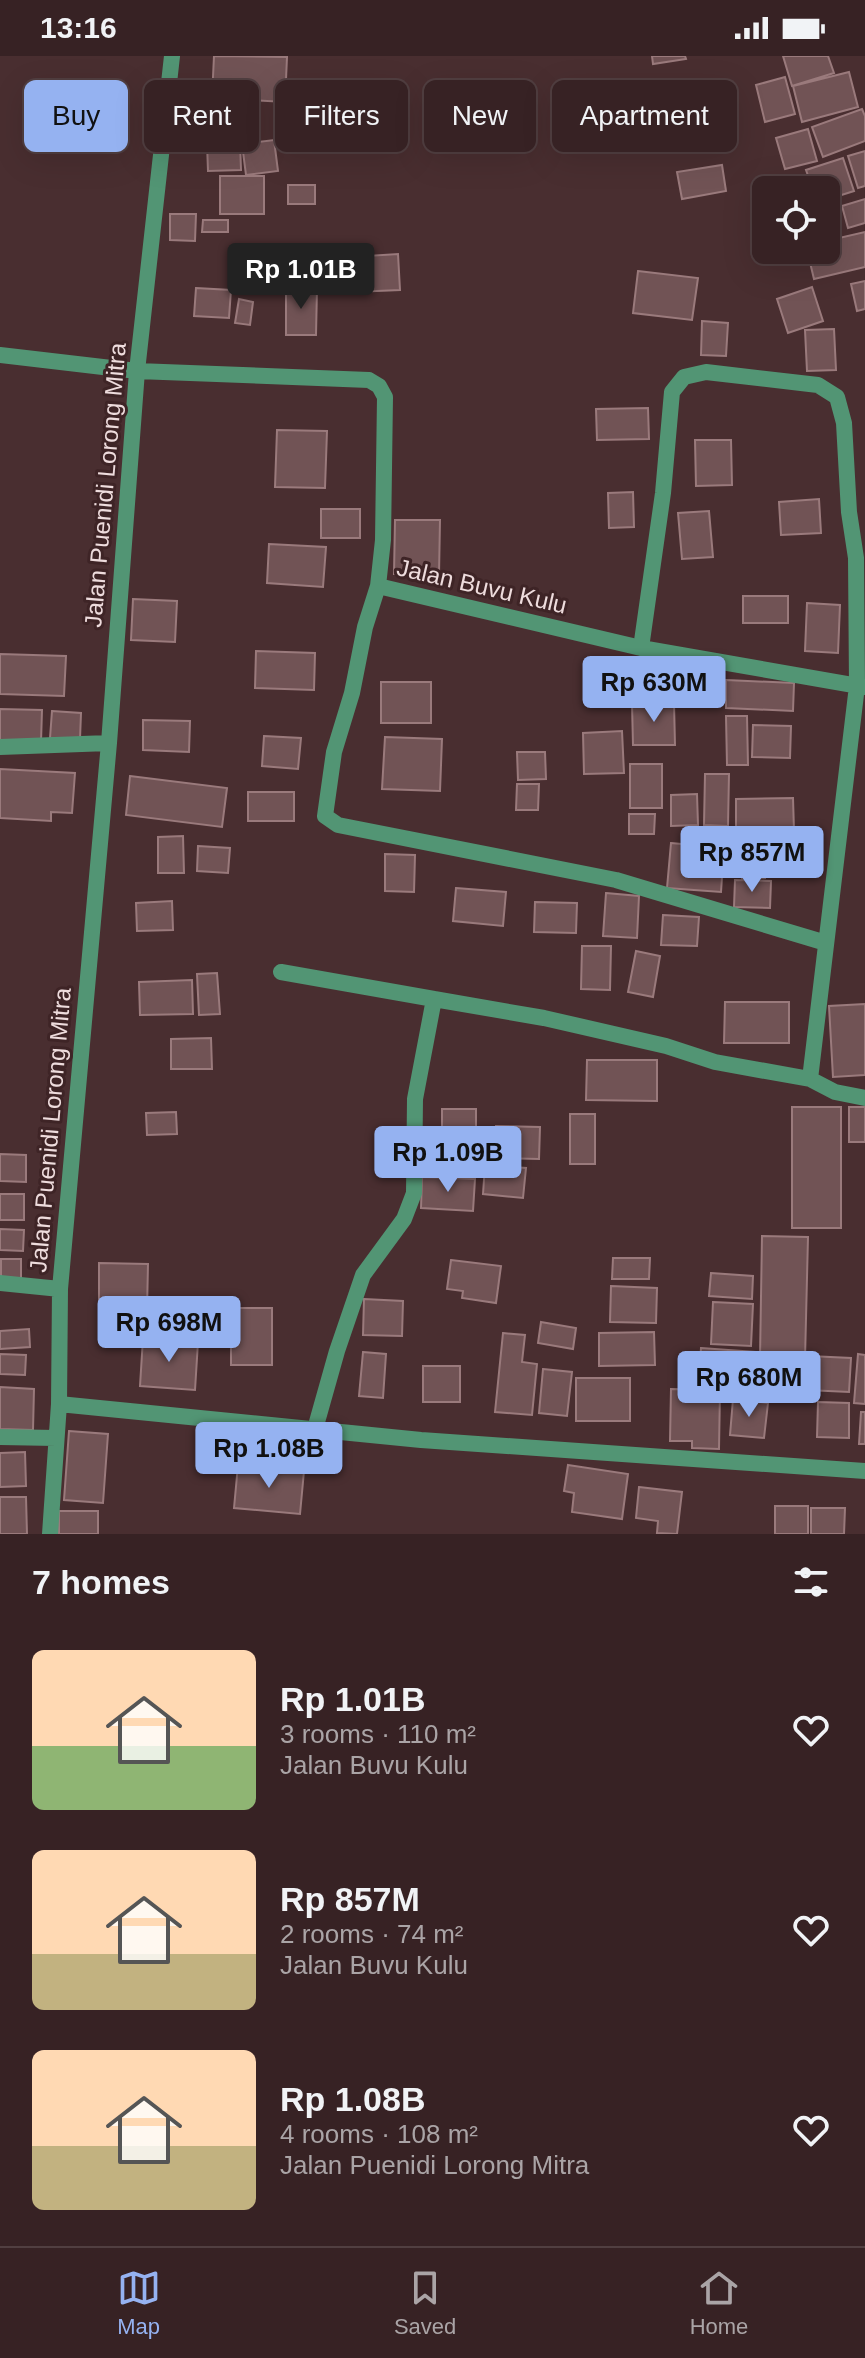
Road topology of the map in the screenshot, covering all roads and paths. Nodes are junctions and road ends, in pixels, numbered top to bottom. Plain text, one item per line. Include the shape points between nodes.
1 (172, 56) edge
2 (0, 355) edge
3 (137, 371) junction
4 (378, 586) junction
5 (641, 648) junction
6 (861, 687) edge
7 (109, 743) junction
8 (0, 747) edge
9 (826, 943) junction
10 (281, 972) dead end
11 (434, 999) junction
12 (810, 1079) junction
13 (865, 1098) edge
14 (0, 1283) edge
15 (60, 1289) junction
16 (59, 1404) junction
17 (315, 1429) junction
18 (0, 1437) edge
19 (56, 1438) junction
20 (865, 1471) edge
21 (50, 1534) edge

1 - 3 street, Jalan Puenidi Lorong Mitra
2 - 3 street, Jalan Buvu Kulu
3 - 4 street, Jalan Buvu Kulu via 369,380 379,386 385,397
3 - 7 street, Jalan Puenidi Lorong Mitra
4 - 5 street, Jalan Buvu Kulu
4 - 9 street via 330,767 325,816 329,821 616,880
5 - 6 street, Jalan Buvu Kulu
5 - 6 street via 672,392 684,377 706,372 818,385 837,397 844,423
6 - 9 street
7 - 8 street
7 - 15 street, Jalan Puenidi Lorong Mitra
9 - 12 street
10 - 11 street
11 - 12 street via 558,1021 715,1062
11 - 17 street via 415,1099 414,1193 404,1219 363,1275
12 - 13 street via 835,1092
14 - 15 street
15 - 16 street, Jalan Puenidi Lorong Mitra
16 - 17 street
16 - 19 street, Jalan Puenidi Lorong Mitra
17 - 20 street
18 - 19 street
19 - 21 street, Jalan Puenidi Lorong Mitra

